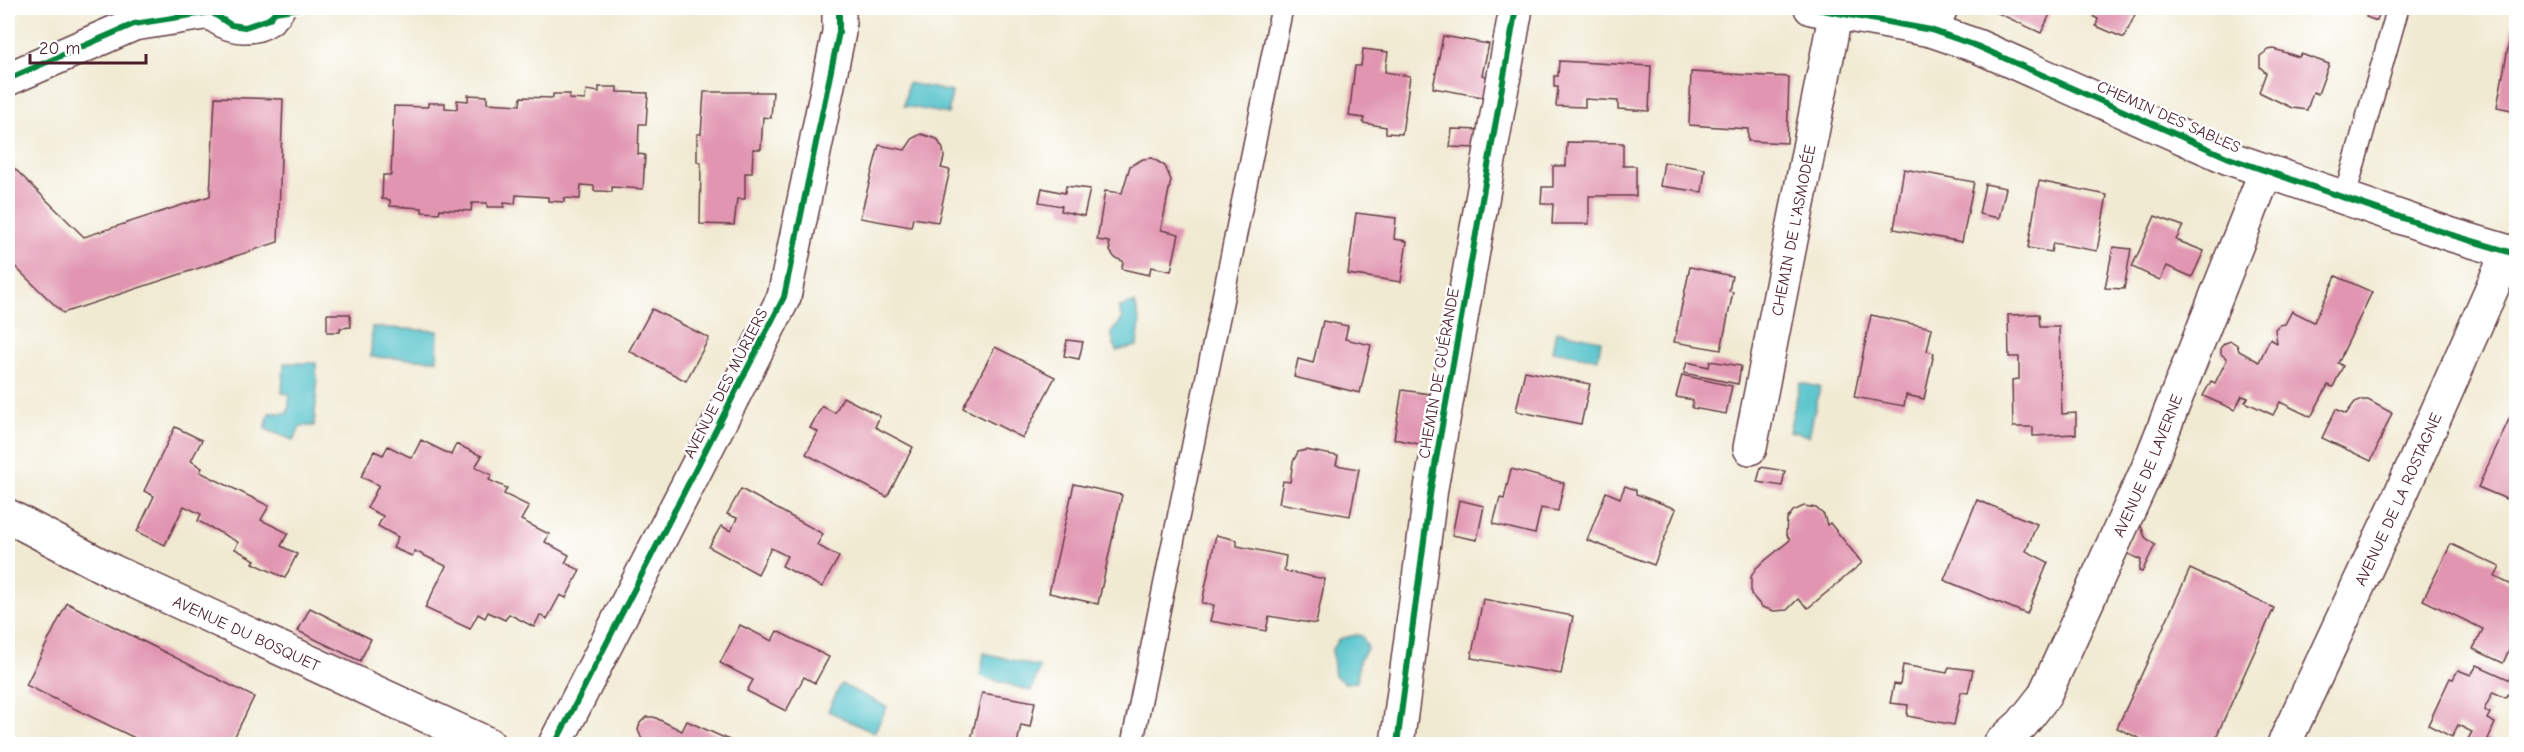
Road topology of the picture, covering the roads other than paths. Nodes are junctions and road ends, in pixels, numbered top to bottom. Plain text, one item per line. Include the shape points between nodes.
1 (839, 8) edge
2 (1282, 8) edge
3 (1516, 8) edge
4 (2398, 8) edge
5 (284, 9) edge
6 (1823, 9) edge
7 (209, 10) edge
8 (147, 16) edge
9 (1936, 19) edge
10 (8, 79) edge
11 (2266, 171) junction
12 (2344, 199) junction
13 (2512, 253) edge
14 (1750, 448) dead end
15 (8, 516) edge
16 (488, 744) edge
17 (555, 744) edge
18 (1131, 744) edge
19 (1397, 744) edge
20 (2000, 744) edge
21 (2284, 744) edge

1 - 17 street, AVENUE DES MÛRIERS via 839,32 784,297
2 - 18 lane
3 - 19 street, CHEMIN DE GUÉRANDE via 1431,488
4 - 12 lane
5 - 7 street via 245,27 231,25
6 - 9 street, CHEMIN DES SABLES
6 - 14 street, CHEMIN DE L'ASMODÉE
7 - 8 street
8 - 10 street
9 - 11 street, CHEMIN DES SABLES via 1977,46
11 - 12 street, CHEMIN DES SABLES
11 - 20 street, AVENUE DE LAVERNE via 2148,468 2044,696
12 - 13 street, CHEMIN DES SABLES
13 - 21 street, AVENUE DE LA ROSTAGNE
15 - 16 street, AVENUE DU BOSQUET via 112,571

